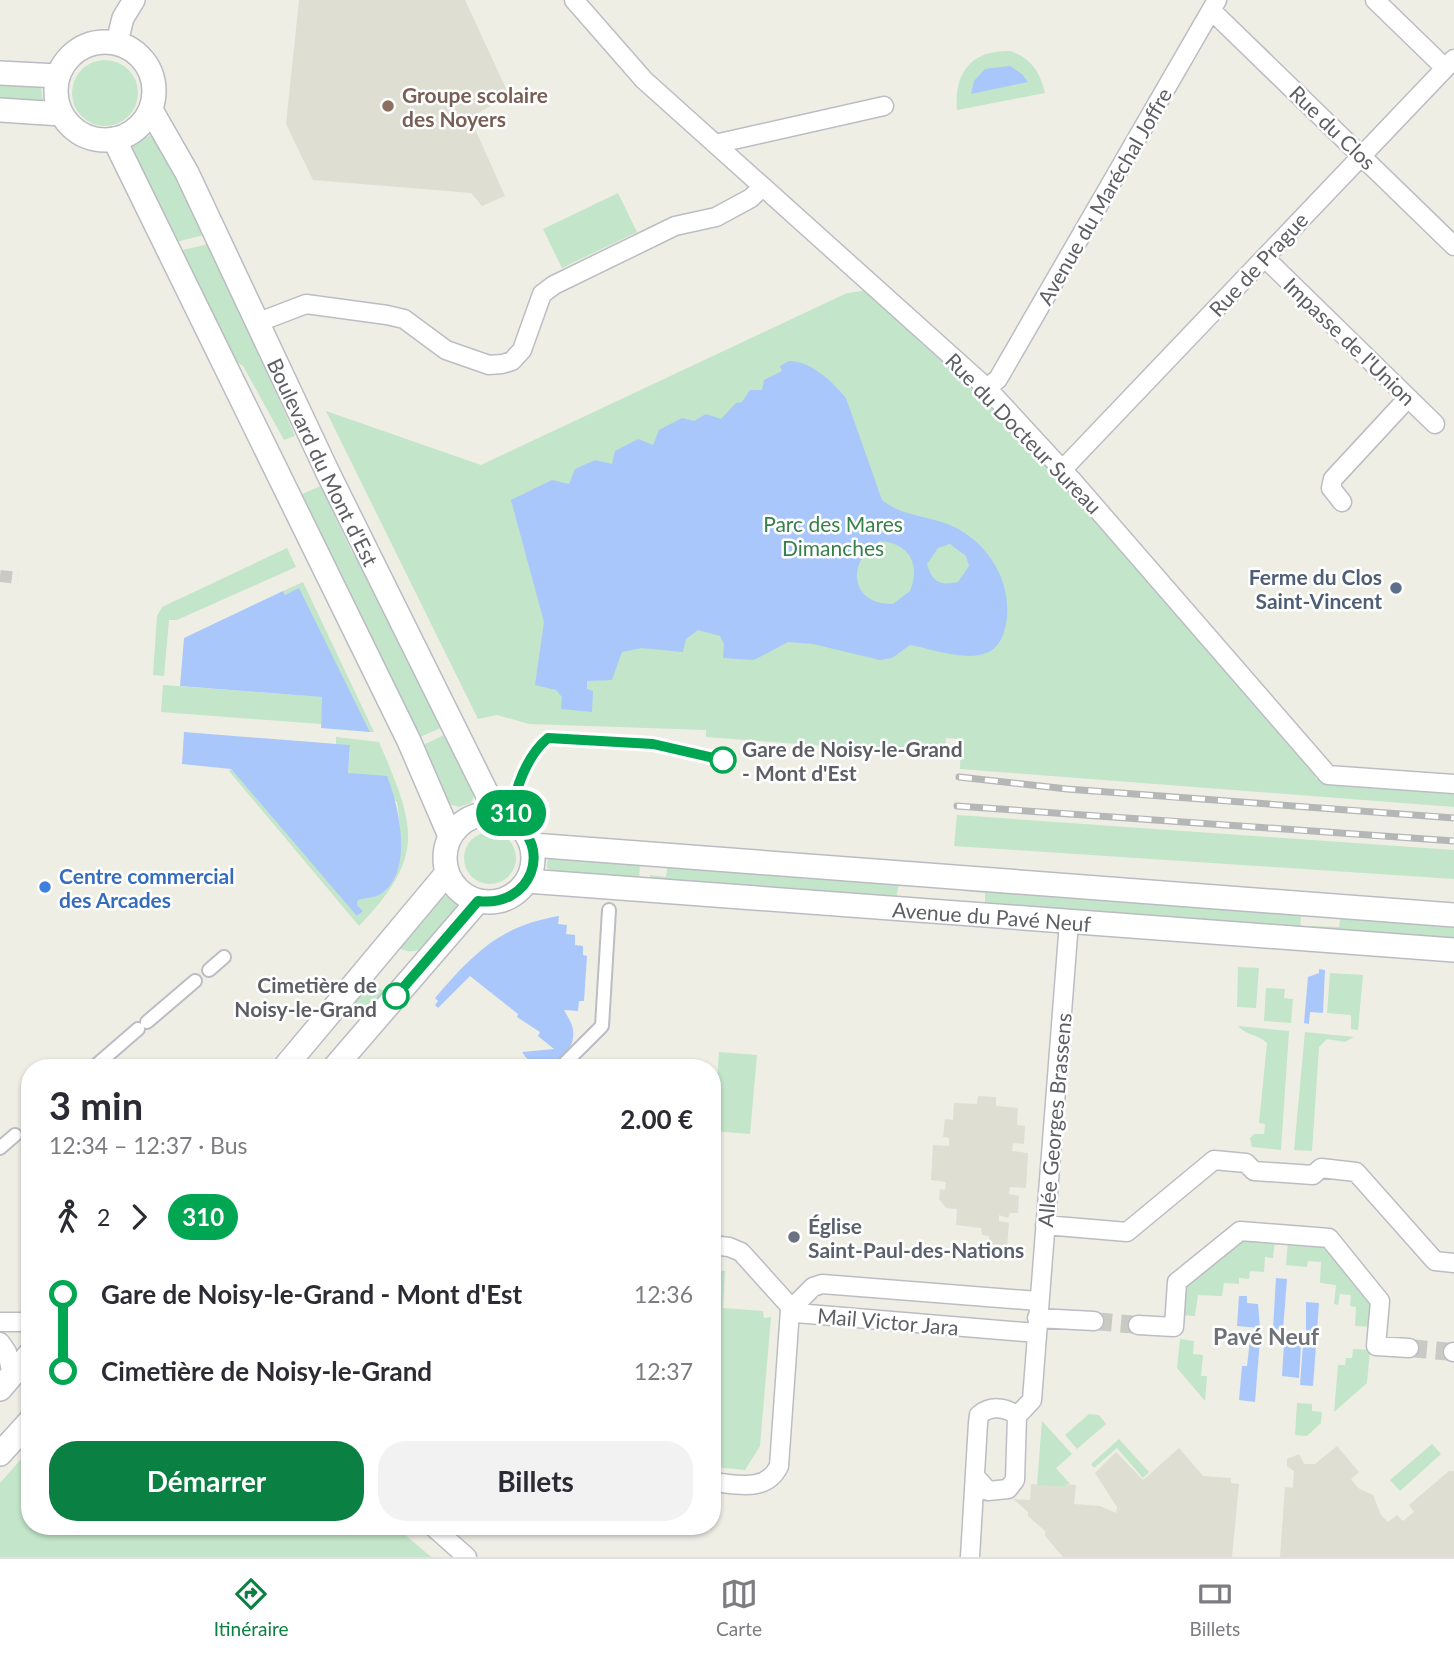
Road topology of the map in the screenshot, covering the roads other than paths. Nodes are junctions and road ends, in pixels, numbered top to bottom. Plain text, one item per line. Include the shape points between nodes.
1 (134, 0) edge
2 (574, 0) edge
3 (1374, 0) edge
4 (1214, 5) edge
5 (117, 43) junction
6 (1450, 63) edge
7 (0, 73) edge
8 (58, 76) junction
9 (884, 106) dead end
10 (0, 110) edge
11 (151, 110) junction
12 (61, 114) junction
13 (114, 139) junction
14 (715, 144) junction
15 (1362, 154) junction
16 (762, 187) junction
17 (1454, 246) edge
18 (1265, 258) junction
19 (259, 322) junction
20 (987, 388) junction
21 (1408, 398) junction
22 (1436, 424) dead end
23 (1063, 469) junction
24 (1342, 502) dead end
25 (1454, 784) edge
26 (497, 814) junction
27 (450, 836) junction
28 (532, 845) junction
29 (447, 873) junction
30 (527, 881) junction
31 (478, 901) junction
32 (609, 910) dead end
33 (1454, 915) edge
34 (1069, 922) junction
35 (1454, 950) edge
36 (224, 957) dead end
37 (209, 970) dead end
38 (195, 981) dead end
39 (104, 1059) edge
40 (292, 1059) edge
41 (342, 1059) edge
42 (569, 1059) edge
43 (15, 1135) dead end
44 (0, 1148) edge
45 (1045, 1225) junction
46 (721, 1246) edge
47 (1454, 1262) edge
48 (790, 1310) junction
49 (1037, 1318) junction
50 (1094, 1321) tunnel mouth
51 (0, 1322) edge
52 (21, 1322) edge
53 (1138, 1325) tunnel mouth
54 (0, 1342) edge
55 (1409, 1348) tunnel mouth
56 (21, 1364) edge
57 (6, 1382) edge
58 (1017, 1416) junction
59 (21, 1431) edge
60 (0, 1454) edge
61 (975, 1476) junction
62 (721, 1482) edge
63 (442, 1535) edge
64 (467, 1557) edge
65 (970, 1557) edge

1 - 5 street via 123,18
2 - 14 street, Rue du Docteur Sureau via 644,80
3 - 6 street
4 - 15 street, Rue du Clos
4 - 20 street, Avenue du Maréchal Joffre via 998,379
5 - 8 main road via 98,42 80,48 66,60
5 - 11 main road via 139,55 153,76
6 - 15 street, Rue de Prague
7 - 8 main road
8 - 12 main road via 56,96
9 - 14 street
10 - 12 main road
11 - 13 main road via 142,124
11 - 19 main road, Boulevard du Mont d'Est
12 - 13 main road via 83,135
13 - 27 main road via 409,741
14 - 16 street, Rue du Docteur Sureau
15 - 17 street, Rue du Clos
15 - 18 street, Rue de Prague
16 - 19 street via 716,217 675,226 554,285 542,294 522,351 502,364 489,365 446,350 404,319 387,315 306,304
16 - 20 street, Rue du Docteur Sureau
18 - 21 street, Impasse de l'Union
18 - 23 street, Rue de Prague
19 - 26 main road, Boulevard du Mont d'Est via 334,486
20 - 23 street, Rue du Docteur Sureau
21 - 22 street, Impasse de l'Union
21 - 24 street via 1333,479 1331,488
23 - 25 street, Rue du Docteur Sureau via 1328,775
26 - 27 main road via 470,818
26 - 28 main road via 516,822
27 - 29 main road
28 - 30 main road
28 - 33 main road, Avenue du Pavé Neuf
29 - 31 main road via 459,890
29 - 40 main road
30 - 31 main road via 510,897
30 - 34 main road, Avenue du Pavé Neuf
31 - 41 main road
32 - 42 street via 601,1026
34 - 35 main road, Avenue du Pavé Neuf
34 - 45 street, Allée Georges Brassens
36 - 37 street
38 - 39 street
43 - 44 street
45 - 47 street via 1127,1232 1214,1160 1246,1163 1254,1171 1265,1172 1313,1175 1321,1168 1356,1172 1435,1261
45 - 49 street, Allée Georges Brassens
46 - 48 street via 741,1252
48 - 49 street, Mail Victor Jara via 806,1315
48 - 49 street, Mail Victor Jara via 822,1284
48 - 62 street via 779,1466 764,1483
49 - 50 street, Mail Victor Jara
49 - 58 street, Allée Georges Brassens via 1031,1400
51 - 52 street
53 - 55 street via 1174,1327 1177,1282 1240,1231 1328,1238 1380,1301 1376,1346
54 - 57 street via 7,1352
56 - 57 main road
58 - 61 street via 999,1408 979,1415
58 - 61 street via 1015,1480 1008,1489 988,1492
59 - 60 main road
61 - 65 street
63 - 64 street

